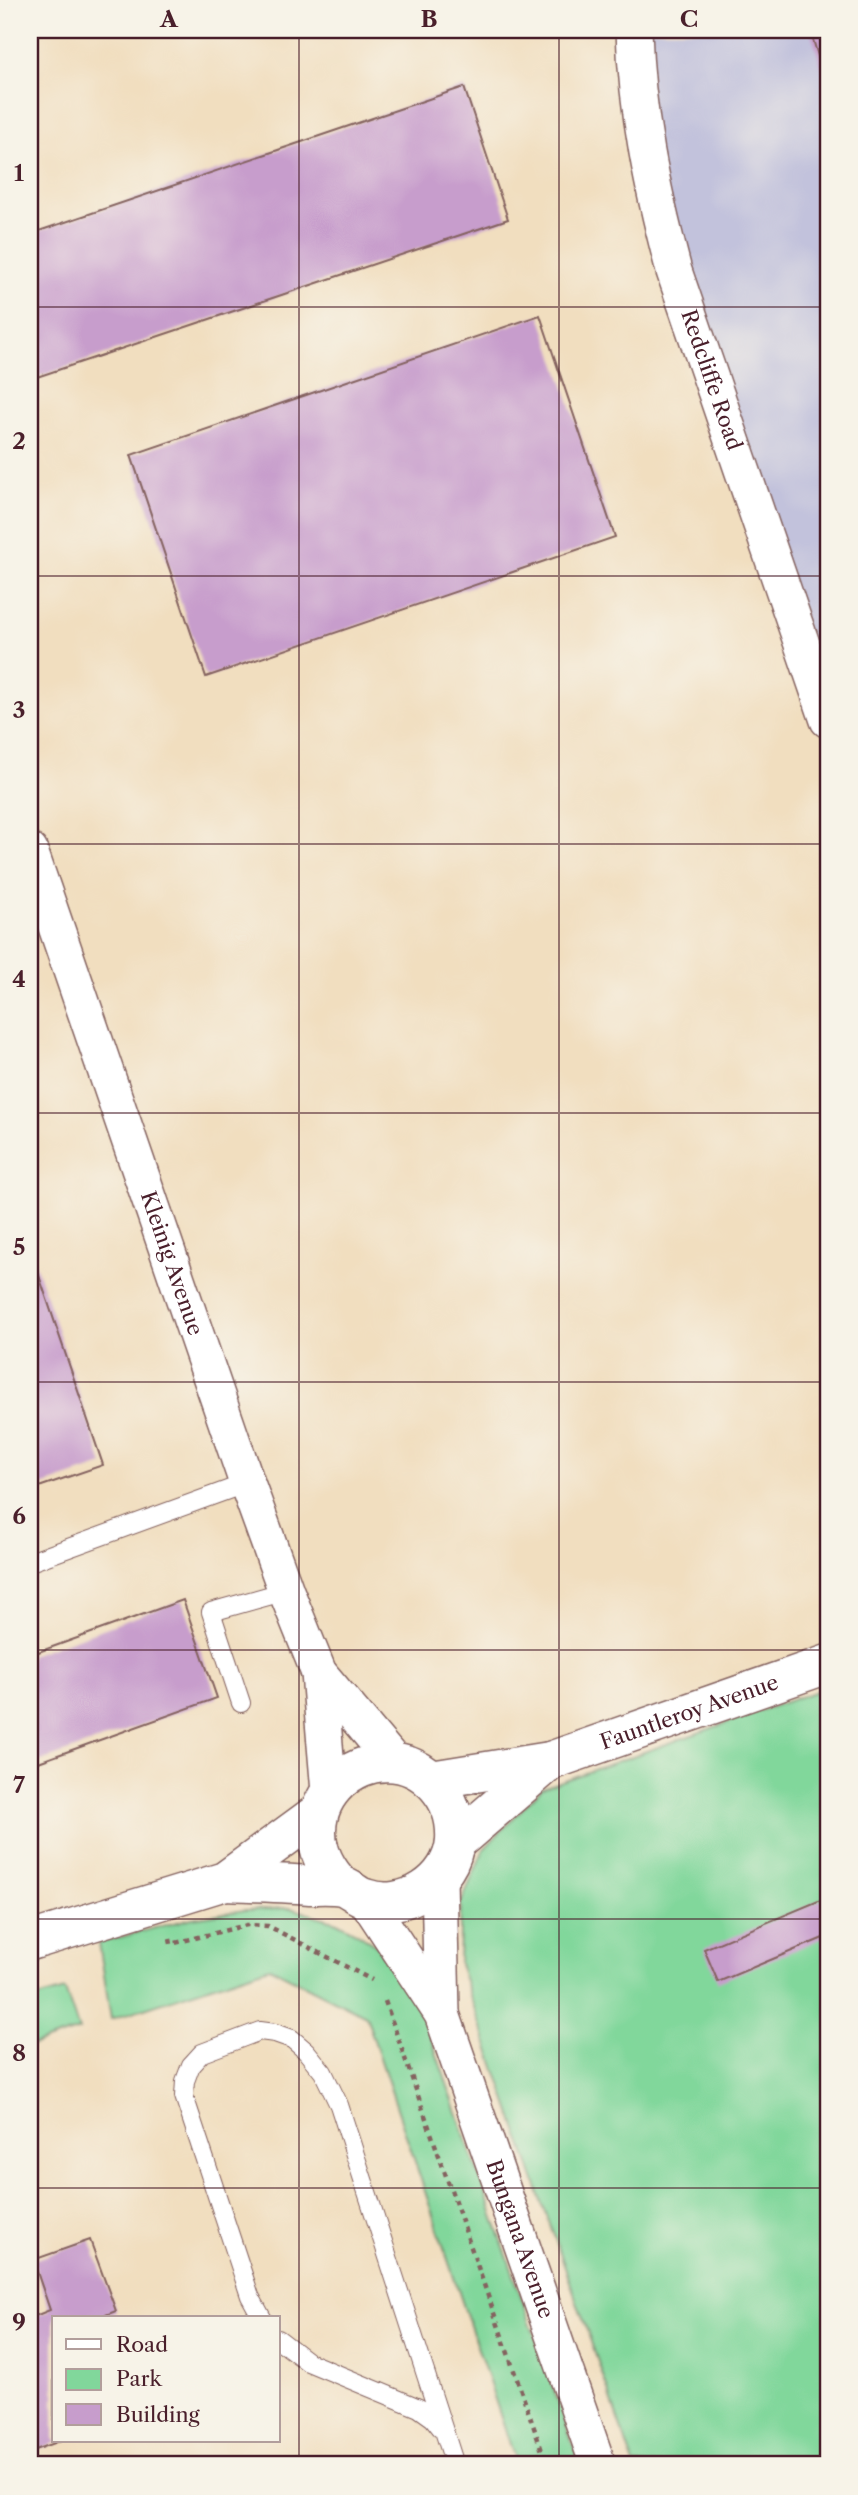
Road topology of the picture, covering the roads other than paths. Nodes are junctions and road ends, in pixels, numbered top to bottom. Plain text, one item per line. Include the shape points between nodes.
1 (634, 30) edge
2 (828, 720) edge
3 (30, 850) edge
4 (247, 1483) junction
5 (30, 1562) edge
6 (286, 1591) junction
7 (828, 1664) edge
8 (319, 1673) junction
9 (241, 1703) dead end
10 (550, 1761) junction
11 (395, 1763) junction
12 (431, 1780) junction
13 (324, 1802) junction
14 (455, 1843) junction
15 (439, 1880) junction
16 (225, 1881) junction
17 (354, 1893) junction
18 (30, 1941) edge
19 (442, 2014) junction
20 (261, 2316) edge
21 (280, 2341) edge
22 (444, 2431) junction
23 (455, 2465) edge
24 (598, 2465) edge

1 - 2 street, Redcliffe Road via 644,138 674,271
3 - 4 street, Kleinig Avenue
4 - 5 lane
4 - 6 street, Kleinig Avenue
6 - 8 street, Kleinig Avenue
6 - 9 lane via 211,1612
7 - 10 main road, Fauntleroy Avenue
8 - 11 street, Kleinig Avenue
8 - 13 street, Kleinig Avenue
10 - 12 main road, Fauntleroy Avenue
10 - 14 main road, Fauntleroy Avenue
11 - 12 main road
11 - 13 main road via 363,1766 344,1776
12 - 14 main road via 451,1810
13 - 16 main road
13 - 17 main road via 316,1834 320,1855 330,1874
14 - 15 main road
15 - 17 main road via 408,1898 387,1902
15 - 19 street, Bungana Avenue
16 - 17 main road
16 - 18 main road
17 - 19 street, Bungana Avenue
19 - 24 street, Bungana Avenue
20 - 22 lane via 250,2296 184,2096 191,2065 202,2053 260,2031 292,2039 306,2050 339,2105
21 - 22 lane via 308,2362 419,2408
22 - 23 lane

